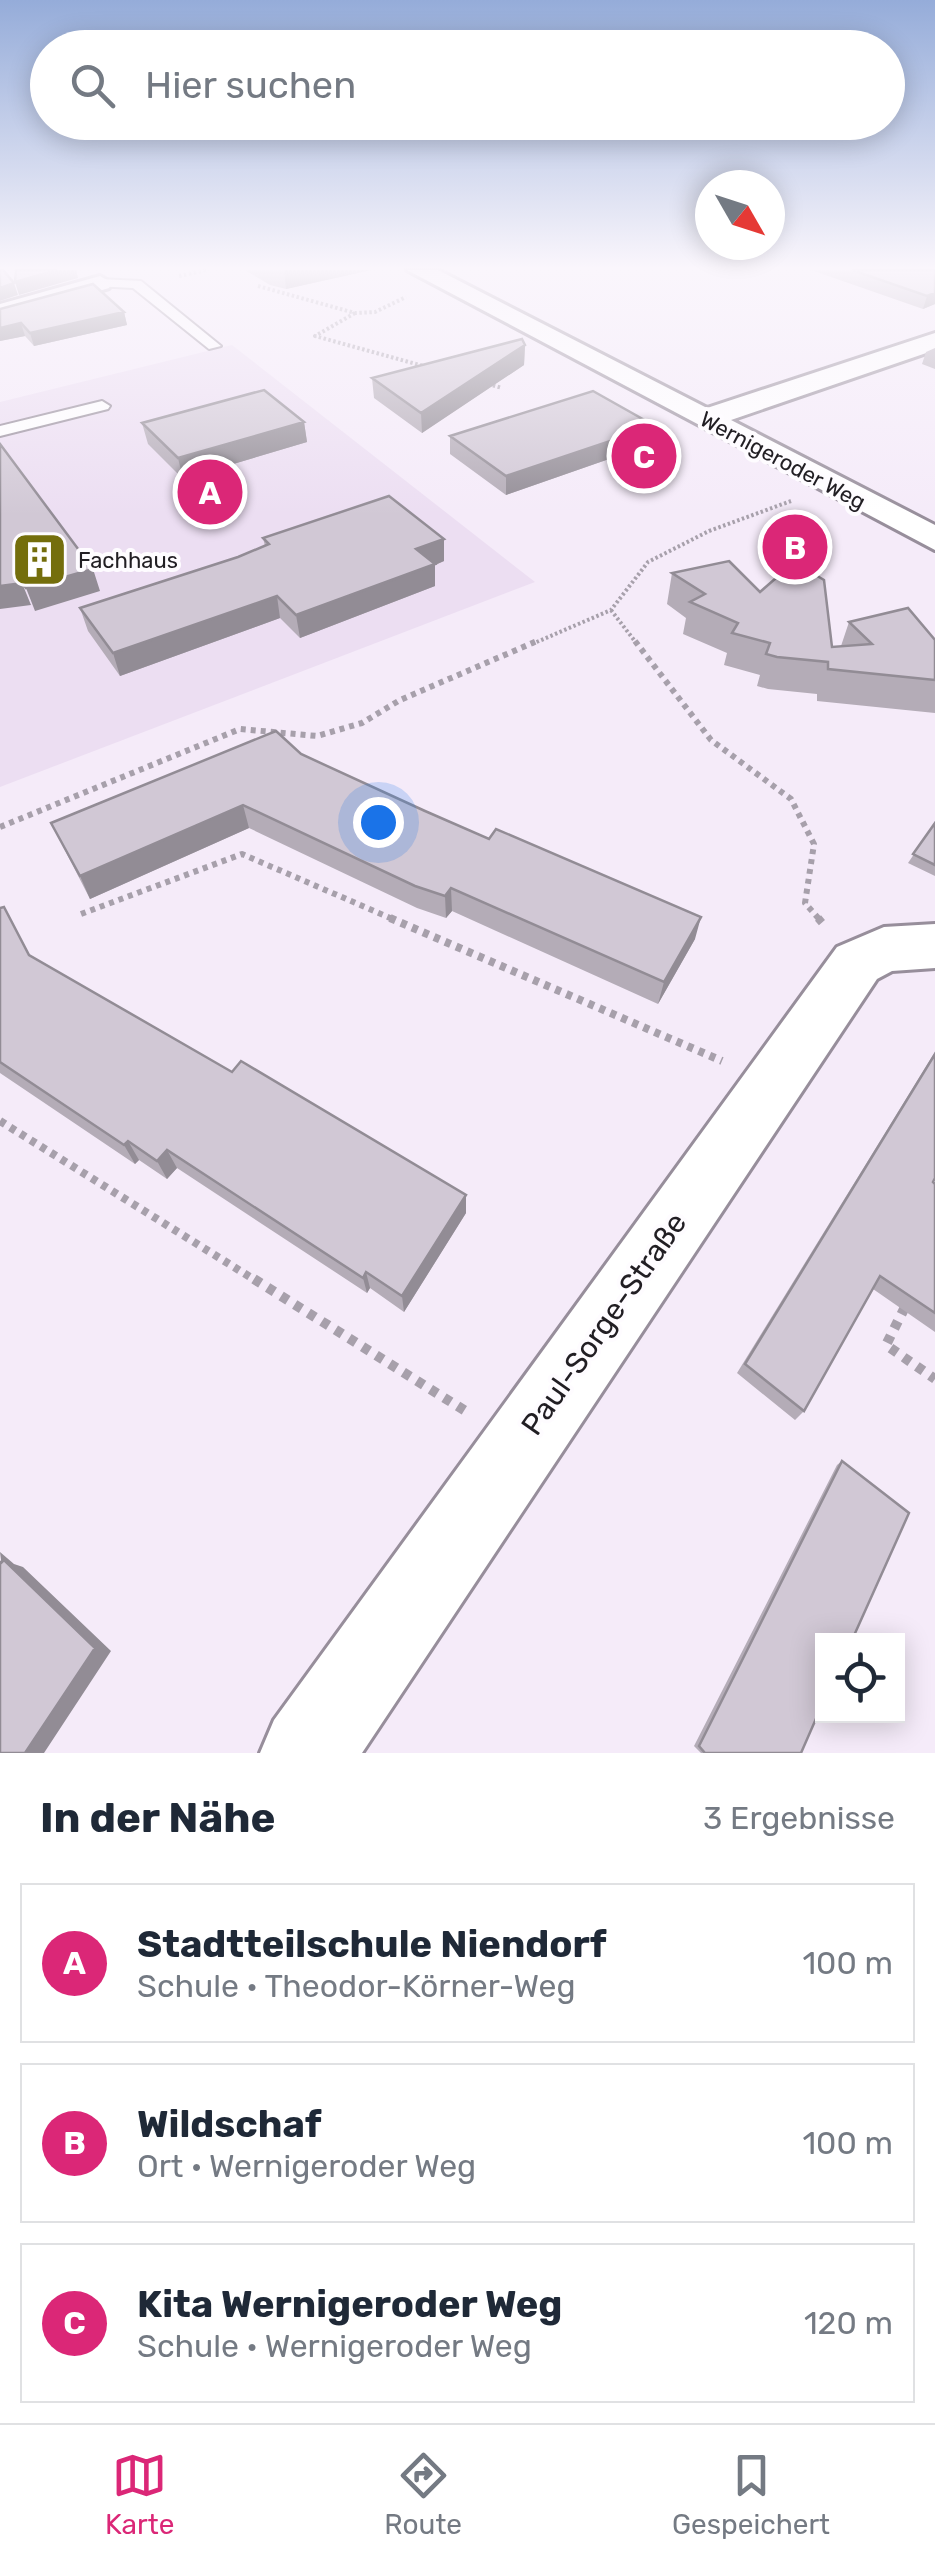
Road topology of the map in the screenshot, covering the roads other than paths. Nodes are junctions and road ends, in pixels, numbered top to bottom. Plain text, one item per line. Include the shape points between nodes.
1 (577, 352) edge
2 (907, 352) edge
3 (102, 406) dead end
4 (705, 418) junction
5 (0, 431) edge
6 (935, 539) edge
7 (935, 946) edge
8 (307, 1753) edge

1 - 4 street, Wernigeroder Weg
2 - 4 street
3 - 5 lane
4 - 6 street, Wernigeroder Weg
7 - 8 street, Paul-Sorge-Straße via 884,949 857,963

